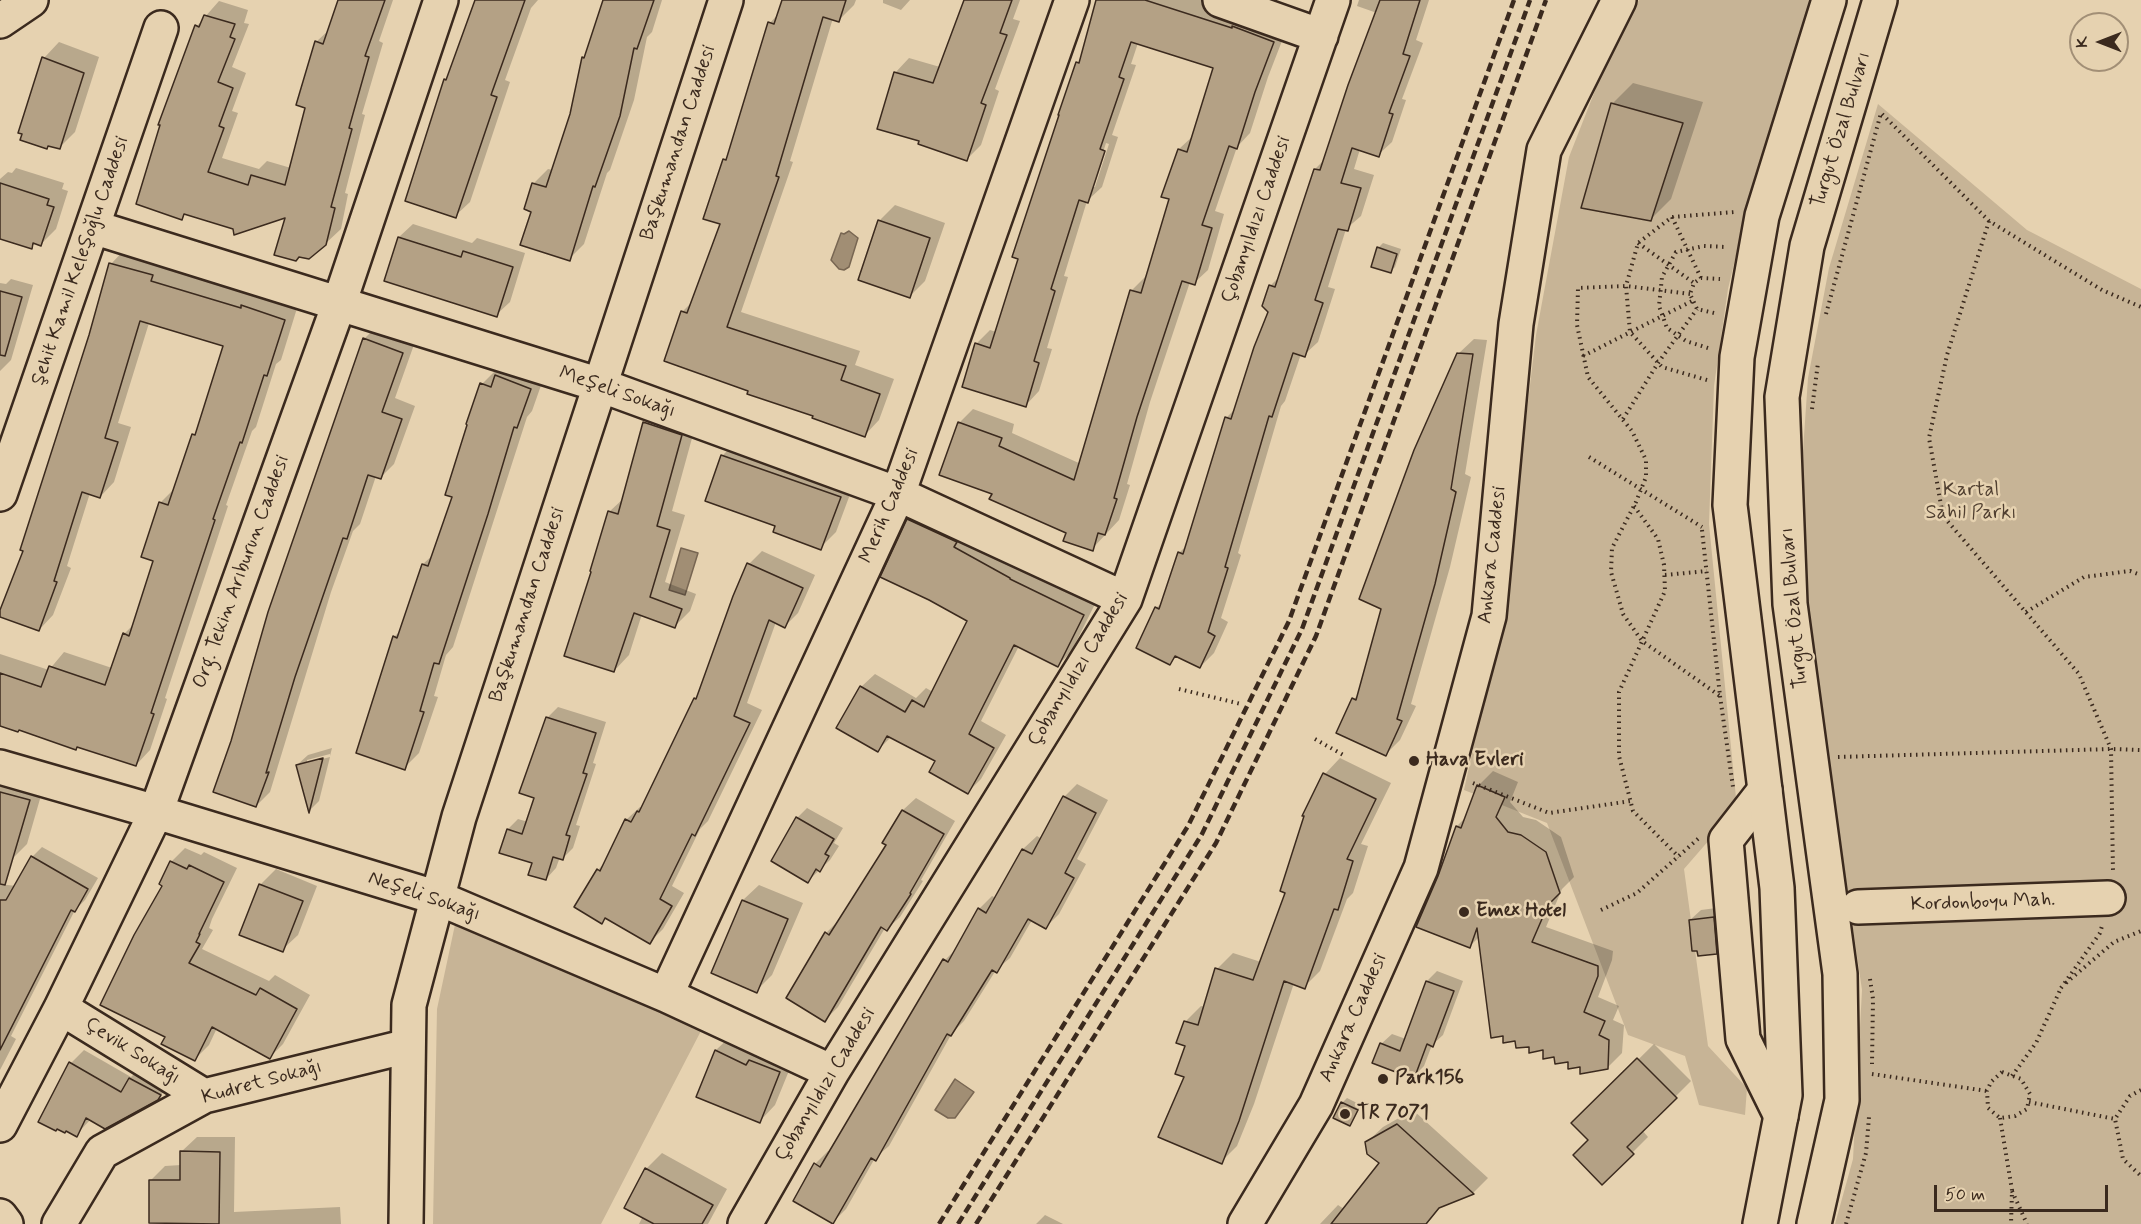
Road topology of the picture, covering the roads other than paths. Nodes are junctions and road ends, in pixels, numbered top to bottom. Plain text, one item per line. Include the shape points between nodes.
1 (31, 0) edge
2 (441, 0) edge
3 (726, 0) edge
4 (1072, 0) edge
5 (1220, 0) edge
6 (1333, 0) edge
7 (1619, 0) edge
8 (1829, 0) edge
9 (1880, 0) edge
10 (0, 21) edge
11 (161, 28) dead end
12 (1321, 36) junction
13 (93, 227) junction
14 (339, 304) junction
15 (600, 385) junction
16 (0, 494) edge
17 (898, 494) junction
18 (1125, 599) junction
19 (0, 767) edge
20 (1749, 790) junction
21 (156, 812) junction
22 (438, 898) junction
23 (2108, 898) road end
24 (1858, 907) dead end
25 (666, 995) junction
26 (61, 1008) junction
27 (408, 1046) junction
28 (832, 1072) junction
29 (204, 1096) junction
30 (1781, 1116) junction
31 (0, 1125) edge
32 (0, 1216) edge
33 (68, 1222) edge
34 (6, 1224) edge
35 (406, 1224) edge
36 (745, 1224) edge
37 (1245, 1224) edge
38 (1760, 1224) edge
39 (1814, 1224) edge

1 - 10 main road
2 - 14 main road, Org. Tekin Arıburun Caddesi
3 - 15 main road, Başkumandan Caddesi
4 - 17 main road, Merih Caddesi
5 - 12 main road
6 - 12 main road, Çobanyıldızı Caddesi
7 - 37 main road, Ankara Caddesi via 1544,150 1516,324 1489,616 1421,868 1316,1105
8 - 20 main road via 1762,216 1737,357 1730,505
9 - 39 main road, Turgut Özal Bulvarı via 1807,246 1782,397 1790,604 1840,974 1842,1100
11 - 13 main road, Şehit Kamil Keleşoğlu Caddesi
12 - 18 main road, Çobanyıldızı Caddesi
13 - 14 main road, Meşeli Sokağı
13 - 16 main road, Şehit Kamil Keleşoğlu Caddesi
14 - 15 main road, Meşeli Sokağı
14 - 21 main road, Org. Tekin Arıburun Caddesi
15 - 17 main road, Meşeli Sokağı
15 - 22 main road, Başkumandan Caddesi via 459,817
17 - 18 main road, Meşeli Sokağı
17 - 25 main road, Merih Caddesi
18 - 28 main road, Çobanyıldızı Caddesi
19 - 21 main road, Neşeli Sokağı
20 - 30 main road via 1777,888 1785,1095
20 - 30 main road via 1726,840 1743,1040
21 - 22 main road, Neşeli Sokağı
21 - 26 main road, Org. Tekin Arıburun Caddesi
22 - 25 main road, Neşeli Sokağı
22 - 27 main road, Başkumandan Caddesi via 409,1005
23 - 24 main road, Kordonboyu Mah.
25 - 28 main road, Neşeli Sokağı
26 - 29 main road, Çevik Sokağı
26 - 31 main road, Org. Tekin Arıburun Caddesi
27 - 29 main road, Kudret Sokağı
27 - 35 main road, Başkumandan Caddesi
28 - 36 main road, Çobanyıldızı Caddesi
29 - 33 main road, Kudret Sokağı via 102,1152
30 - 38 main road
32 - 34 main road

